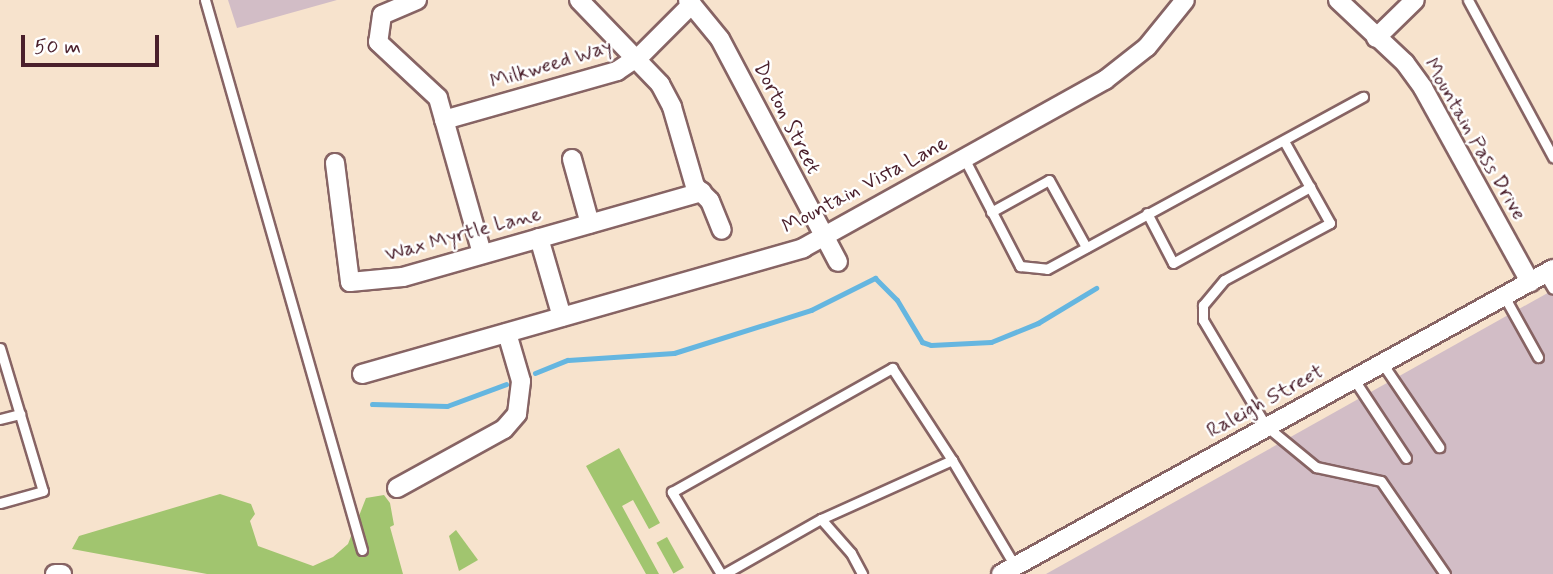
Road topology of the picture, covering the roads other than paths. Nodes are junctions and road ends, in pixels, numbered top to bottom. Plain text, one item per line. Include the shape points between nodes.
1 (205, 0) edge
2 (417, 0) edge
3 (579, 0) edge
4 (1185, 0) edge
5 (1338, 0) edge
6 (1415, 0) edge
7 (1468, 0) edge
8 (690, 2) edge
9 (1376, 38) junction
10 (637, 59) junction
11 (1363, 97) dead end
12 (444, 120) junction
13 (1284, 141) junction
14 (1553, 157) edge
15 (964, 158) junction
16 (572, 159) dead end
17 (335, 163) dead end
18 (1310, 187) junction
19 (702, 192) junction
20 (991, 212) junction
21 (1147, 213) junction
22 (590, 224) junction
23 (722, 230) dead end
24 (823, 236) junction
25 (539, 238) junction
26 (1086, 247) junction
27 (482, 254) junction
28 (838, 262) dead end
29 (1545, 279) edge
30 (1504, 296) junction
31 (562, 317) junction
32 (508, 332) junction
33 (0, 348) edge
34 (1538, 357) dead end
35 (1382, 363) junction
36 (362, 374) dead end
37 (1353, 378) junction
38 (20, 414) junction
39 (0, 419) edge
40 (1266, 426) junction
41 (1439, 447) dead end
42 (1406, 458) dead end
43 (952, 460) junction
44 (397, 488) dead end
45 (0, 503) edge
46 (821, 519) junction
47 (362, 550) dead end
48 (1008, 570) edge
49 (55, 574) edge
50 (61, 574) edge
51 (722, 574) edge
52 (862, 574) edge
53 (1445, 574) edge

1 - 47 lane
2 - 12 street via 382,15 376,34 386,51 432,88
3 - 10 street
4 - 15 street, Mountain Vista Lane via 1147,47 1120,70
5 - 9 street, Mountain Pass Drive
6 - 9 street
7 - 14 lane
8 - 10 street, Milkweed Way
8 - 24 street, Dorton Street via 727,51
9 - 29 street, Mountain Pass Drive via 1405,63 1423,88
10 - 12 street, Milkweed Way via 605,75
10 - 19 street via 667,96 695,186
11 - 13 lane
12 - 27 street
13 - 18 lane
13 - 21 lane
15 - 20 lane
15 - 24 street, Mountain Vista Lane
16 - 22 street
17 - 27 street, Wax Myrtle Lane via 350,282 403,276
18 - 21 lane via 1173,263
18 - 40 lane via 1330,223 1224,280 1203,305 1203,320 1214,343
19 - 22 street, Wax Myrtle Lane
19 - 23 street
20 - 26 lane via 1020,266 1047,269
20 - 26 lane via 1049,180
21 - 26 lane
22 - 25 street, Wax Myrtle Lane
24 - 28 street, Dorton Street
24 - 31 street, Mountain Vista Lane via 792,252
25 - 27 street, Wax Myrtle Lane
25 - 31 street
29 - 30 street, Raleigh Street
30 - 34 lane
30 - 35 street, Raleigh Street
31 - 32 street, Mountain Vista Lane
32 - 36 street, Mountain Vista Lane
32 - 44 street via 521,382 517,414 504,429
33 - 38 lane
35 - 37 street, Raleigh Street
35 - 41 lane
37 - 40 street, Raleigh Street
37 - 42 lane
38 - 39 lane
38 - 45 lane via 43,491
40 - 48 street, Raleigh Street
40 - 53 lane via 1316,467 1381,481
43 - 46 lane
43 - 48 lane
43 - 51 lane via 892,368 672,492
46 - 51 lane
46 - 52 lane via 851,553
49 - 50 street

